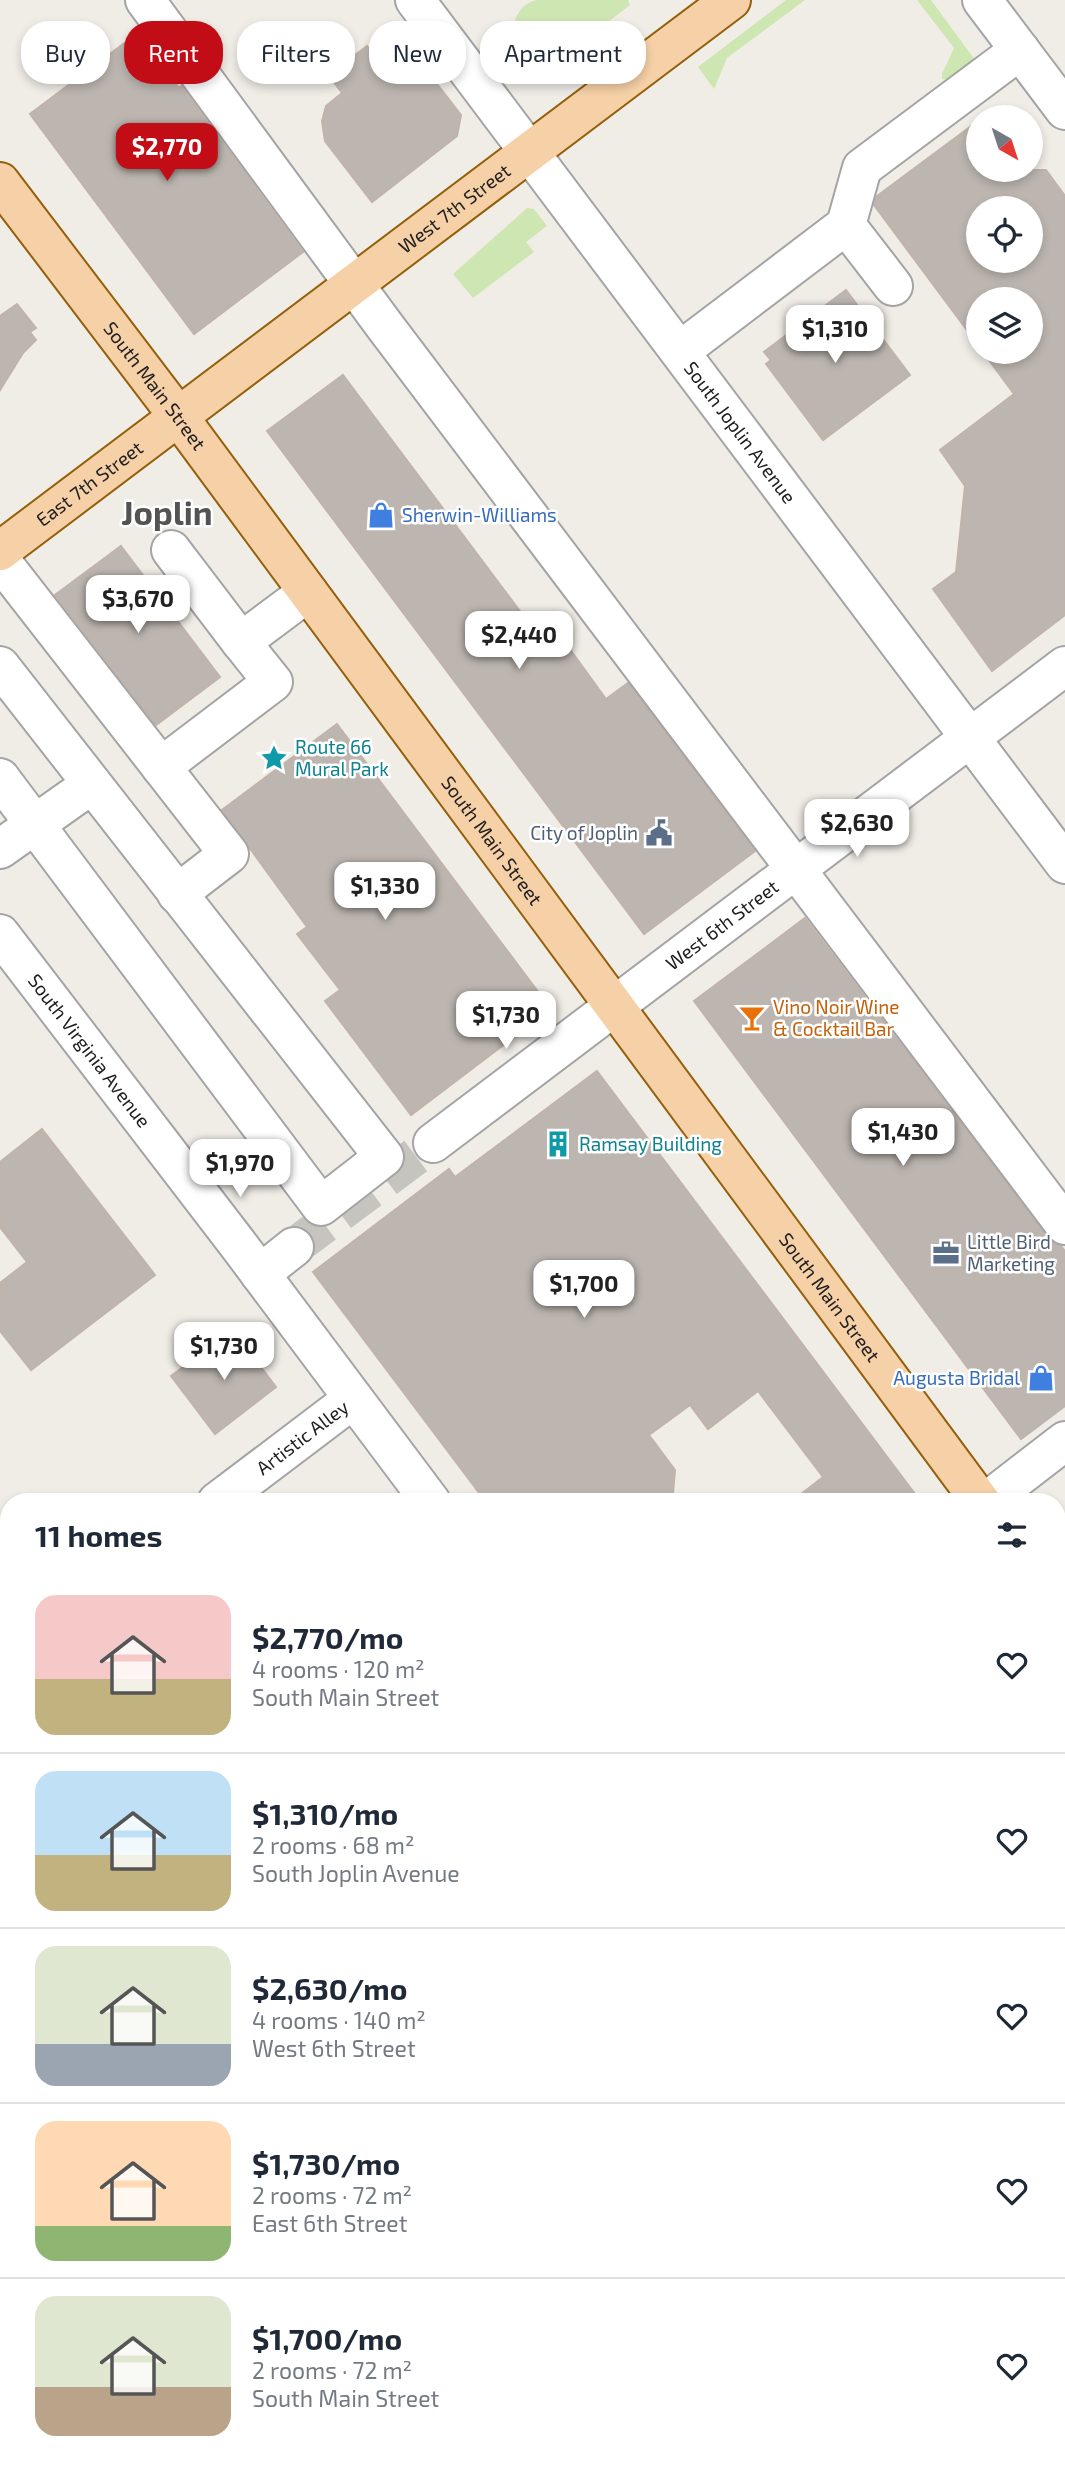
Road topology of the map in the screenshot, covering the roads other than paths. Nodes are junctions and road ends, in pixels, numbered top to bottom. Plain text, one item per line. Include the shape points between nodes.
1 (145, 0) edge
2 (415, 0) edge
3 (731, 0) edge
4 (982, 0) edge
5 (1020, 50) junction
6 (1065, 110) edge
7 (530, 152) junction
8 (0, 182) edge
9 (846, 225) junction
10 (354, 284) junction
11 (893, 286) dead end
12 (680, 351) junction
13 (177, 416) junction
14 (171, 550) dead end
15 (0, 551) edge
16 (0, 560) edge
17 (308, 592) junction
18 (241, 642) junction
19 (0, 666) edge
20 (1065, 666) edge
21 (970, 738) junction
22 (161, 767) junction
23 (0, 778) edge
24 (92, 784) junction
25 (35, 824) junction
26 (0, 849) edge
27 (1065, 864) edge
28 (795, 868) junction
29 (177, 894) junction
30 (0, 934) edge
31 (615, 1006) junction
32 (433, 1143) tunnel mouth
33 (1065, 1225) edge
34 (294, 1247) tunnel mouth
35 (260, 1274) junction
36 (353, 1399) junction
37 (1065, 1441) edge
38 (229, 1493) edge
39 (424, 1493) edge
40 (977, 1493) edge
41 (996, 1493) edge

1 - 10 street
2 - 7 street, South Joplin Avenue
3 - 7 main road, West 7th Street
4 - 5 street
5 - 6 street
5 - 9 street via 862,168
7 - 10 main road, West 7th Street
7 - 12 street, South Joplin Avenue
8 - 13 main road, South Main Street
9 - 11 street
9 - 12 street
10 - 13 main road, West 7th Street
10 - 28 street
12 - 21 street, South Joplin Avenue
13 - 15 main road, East 7th Street
13 - 17 main road, South Main Street
14 - 18 street
16 - 22 street
17 - 18 street
17 - 31 main road, South Main Street
18 - 22 street via 272,682
19 - 24 street
20 - 21 street, West 6th Street
21 - 27 street, South Joplin Avenue
21 - 28 street, West 6th Street
22 - 29 street via 229,854
23 - 25 street
24 - 25 street
24 - 29 street
25 - 26 street
25 - 29 street via 321,1206 384,1157
28 - 31 street, West 6th Street
28 - 33 street
30 - 35 street, South Virginia Avenue
31 - 32 street, West 6th Street
31 - 40 main road, South Main Street
34 - 35 street
35 - 36 street, South Virginia Avenue
36 - 38 street, Artistic Alley
36 - 39 street, South Virginia Avenue
37 - 41 street

